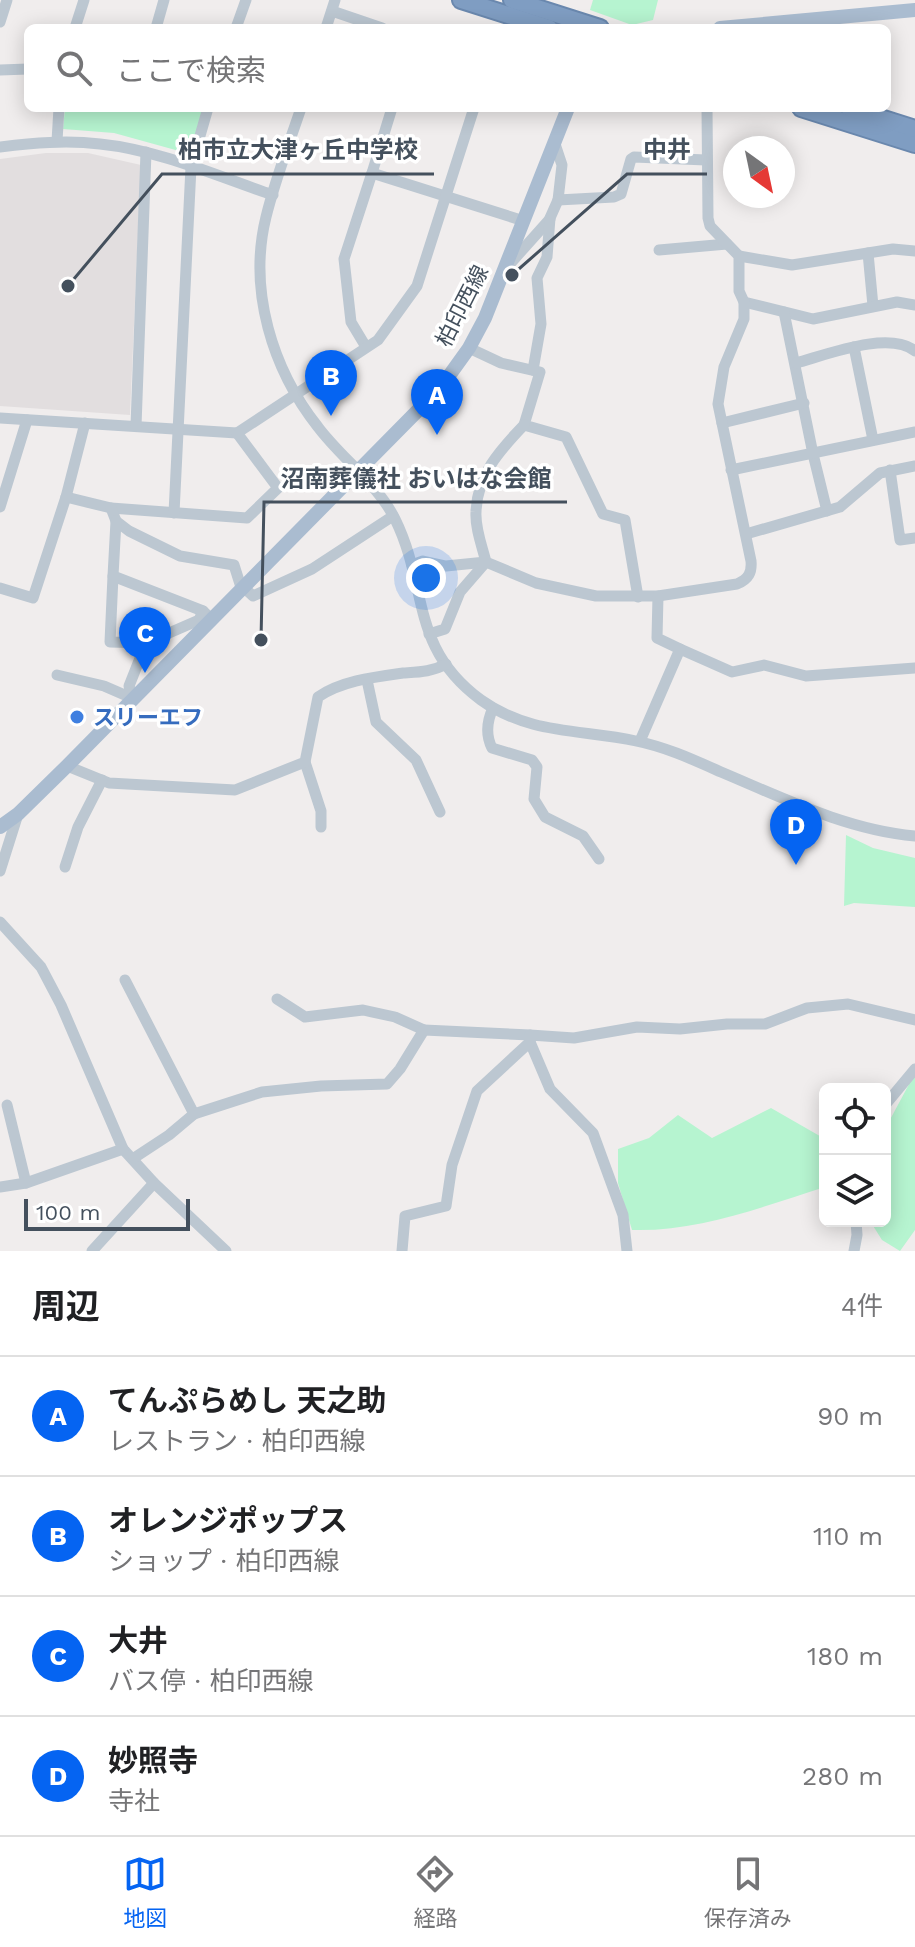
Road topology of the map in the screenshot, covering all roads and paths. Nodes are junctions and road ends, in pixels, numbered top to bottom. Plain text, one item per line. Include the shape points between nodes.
1 (7, 0) edge
2 (84, 0) edge
3 (164, 0) edge
4 (246, 0) edge
5 (461, 0) edge
6 (512, 0) edge
7 (334, 6) edge
8 (915, 10) edge
9 (0, 22) edge
10 (76, 24) edge
11 (157, 24) edge
12 (237, 24) edge
13 (373, 24) edge
14 (536, 24) edge
15 (587, 24) edge
16 (763, 24) edge
17 (24, 69) edge
18 (0, 70) edge
19 (59, 112) edge
20 (207, 112) edge
21 (300, 112) edge
22 (391, 112) edge
23 (473, 112) edge
24 (566, 112) edge
25 (707, 112) edge
26 (814, 112) edge
27 (862, 112) edge
28 (915, 129) edge
29 (57, 141) junction
30 (554, 141) junction
31 (915, 144) edge
32 (0, 147) edge
33 (146, 152) junction
34 (706, 160) junction
35 (191, 167) junction
36 (372, 173) junction
37 (273, 195) junction
38 (446, 196) junction
39 (558, 200) junction
40 (550, 218) junction
41 (524, 221) junction
42 (727, 244) junction
43 (659, 250) dead end
44 (915, 251) edge
45 (868, 253) junction
46 (739, 256) junction
47 (505, 269) junction
48 (744, 302) junction
49 (915, 305) edge
50 (873, 306) junction
51 (784, 312) junction
52 (366, 347) junction
53 (854, 347) junction
54 (469, 348) junction
55 (915, 351) edge
56 (796, 363) junction
57 (533, 370) junction
58 (295, 394) junction
59 (804, 403) junction
60 (0, 418) edge
61 (27, 420) junction
62 (85, 423) junction
63 (722, 423) junction
64 (524, 425) junction
65 (136, 426) junction
66 (178, 430) junction
67 (915, 432) edge
68 (237, 433) junction
69 (873, 440) junction
70 (813, 454) junction
71 (915, 466) edge
72 (731, 470) junction
73 (890, 470) junction
74 (358, 471) junction
75 (66, 497) junction
76 (0, 507) edge
77 (111, 508) junction
78 (827, 511) junction
79 (174, 513) junction
80 (393, 516) junction
81 (116, 521) junction
82 (746, 534) junction
83 (915, 538) edge
84 (486, 562) junction
85 (412, 565) junction
86 (113, 576) junction
87 (0, 588) edge
88 (244, 588) junction
89 (658, 596) junction
90 (638, 597) junction
91 (208, 616) junction
92 (429, 634) junction
93 (146, 643) junction
94 (680, 649) junction
95 (446, 664) junction
96 (915, 668) edge
97 (57, 675) dead end
98 (367, 680) junction
99 (134, 699) junction
100 (493, 708) junction
101 (640, 741) junction
102 (305, 762) junction
103 (67, 766) junction
104 (102, 780) junction
105 (440, 812) dead end
106 (18, 814) junction
107 (0, 827) edge
108 (321, 827) dead end
109 (915, 836) edge
110 (599, 859) dead end
111 (65, 867) dead end
112 (0, 871) edge
113 (0, 922) edge
114 (125, 980) dead end
115 (277, 999) dead end
116 (915, 1020) edge
117 (424, 1030) junction
118 (530, 1039) junction
119 (915, 1069) edge
120 (891, 1098) edge
121 (7, 1105) dead end
122 (194, 1114) junction
123 (123, 1149) junction
124 (134, 1158) junction
125 (26, 1183) junction
126 (154, 1183) junction
127 (0, 1187) edge
128 (856, 1227) edge
129 (92, 1251) edge
130 (226, 1251) edge
131 (402, 1251) edge
132 (627, 1251) edge
133 (854, 1251) edge

1 - 9 street
2 - 10 street
3 - 11 street
4 - 12 street
5 - 14 highway
6 - 15 highway
7 - 13 street
8 - 16 main road
17 - 18 street
19 - 29 street
20 - 35 street
21 - 37 street
22 - 36 street
23 - 38 street
24 - 30 main road, 柏印西線
25 - 34 street
26 - 31 highway
27 - 28 highway
29 - 32 street
29 - 33 street
30 - 39 street via 562,165
30 - 41 main road, 柏印西線
33 - 35 street
33 - 65 street
34 - 39 street via 634,157 621,194
34 - 42 street via 710,226
35 - 37 street
35 - 66 street
36 - 38 street
36 - 52 street via 344,259 351,322
37 - 58 street via 262,242 263,301 277,356
38 - 41 street
38 - 52 street via 417,286 378,340
39 - 40 street
40 - 47 street
40 - 57 street via 547,257 537,278 541,324
41 - 47 main road, 柏印西線
42 - 43 street
42 - 46 street
44 - 45 street
45 - 46 street via 792,265
45 - 50 street
46 - 48 street
47 - 54 main road, 柏印西線
48 - 51 street
48 - 63 street via 742,329 724,367 718,404
49 - 50 street
50 - 51 street via 813,319
51 - 56 street
52 - 58 street
53 - 55 street via 883,341
53 - 56 street
53 - 69 street
54 - 57 street
54 - 74 main road, 柏印西線 via 441,387
56 - 59 street
57 - 64 street via 540,372
58 - 68 street
58 - 74 street
59 - 63 street
59 - 70 street
60 - 61 street
61 - 62 street
61 - 76 street
62 - 65 street
62 - 75 street
63 - 72 street
64 - 84 street via 484,476 475,511
64 - 90 street via 566,437 603,514 625,520
65 - 66 street
66 - 68 street
66 - 79 street
67 - 69 street
68 - 79 street via 278,488 247,518
69 - 70 street
70 - 72 street
70 - 78 street
71 - 73 street
72 - 82 street
73 - 78 street
73 - 83 street via 900,540
74 - 80 street
74 - 88 main road, 柏印西線
75 - 77 street
75 - 87 street via 33,598
77 - 79 street
77 - 81 street
78 - 82 street
80 - 85 street
80 - 88 street via 312,569 261,594 253,596
81 - 86 street
81 - 88 street via 180,556 234,565
82 - 89 street via 751,569 745,581
84 - 85 street
84 - 90 street via 561,590
84 - 92 street via 460,592 445,629
85 - 92 street
86 - 91 street
86 - 93 street via 110,642
88 - 91 main road, 柏印西線
89 - 90 street
89 - 94 street via 657,638
91 - 93 street
91 - 99 main road, 柏印西線
92 - 95 street
93 - 99 street via 129,686
94 - 96 street via 732,672 764,665 806,676
94 - 101 street
95 - 98 street
95 - 100 street
97 - 99 street
98 - 102 street via 331,687 318,697
98 - 105 street via 376,722 416,760
99 - 103 main road, 柏印西線
100 - 101 street via 547,729
100 - 110 street via 487,738 492,748 532,760 537,767 534,799 545,817 583,836
101 - 109 street via 857,826
102 - 104 street via 235,790
102 - 108 street
103 - 104 street
103 - 106 main road, 柏印西線
104 - 111 street
106 - 107 main road, 柏印西線
106 - 112 street
113 - 123 street via 41,967
114 - 122 street
115 - 117 street via 305,1017 363,1010
116 - 118 street via 848,1004 807,1008 765,1024 637,1027
117 - 118 street
117 - 122 street via 387,1084 262,1092
118 - 131 street via 477,1091 452,1165 446,1206 405,1216
118 - 132 street via 550,1089 593,1133 623,1215
119 - 120 street
121 - 125 street
122 - 124 street
123 - 124 street
123 - 125 street
124 - 126 street
125 - 127 street
126 - 129 street
126 - 130 street
128 - 133 street

